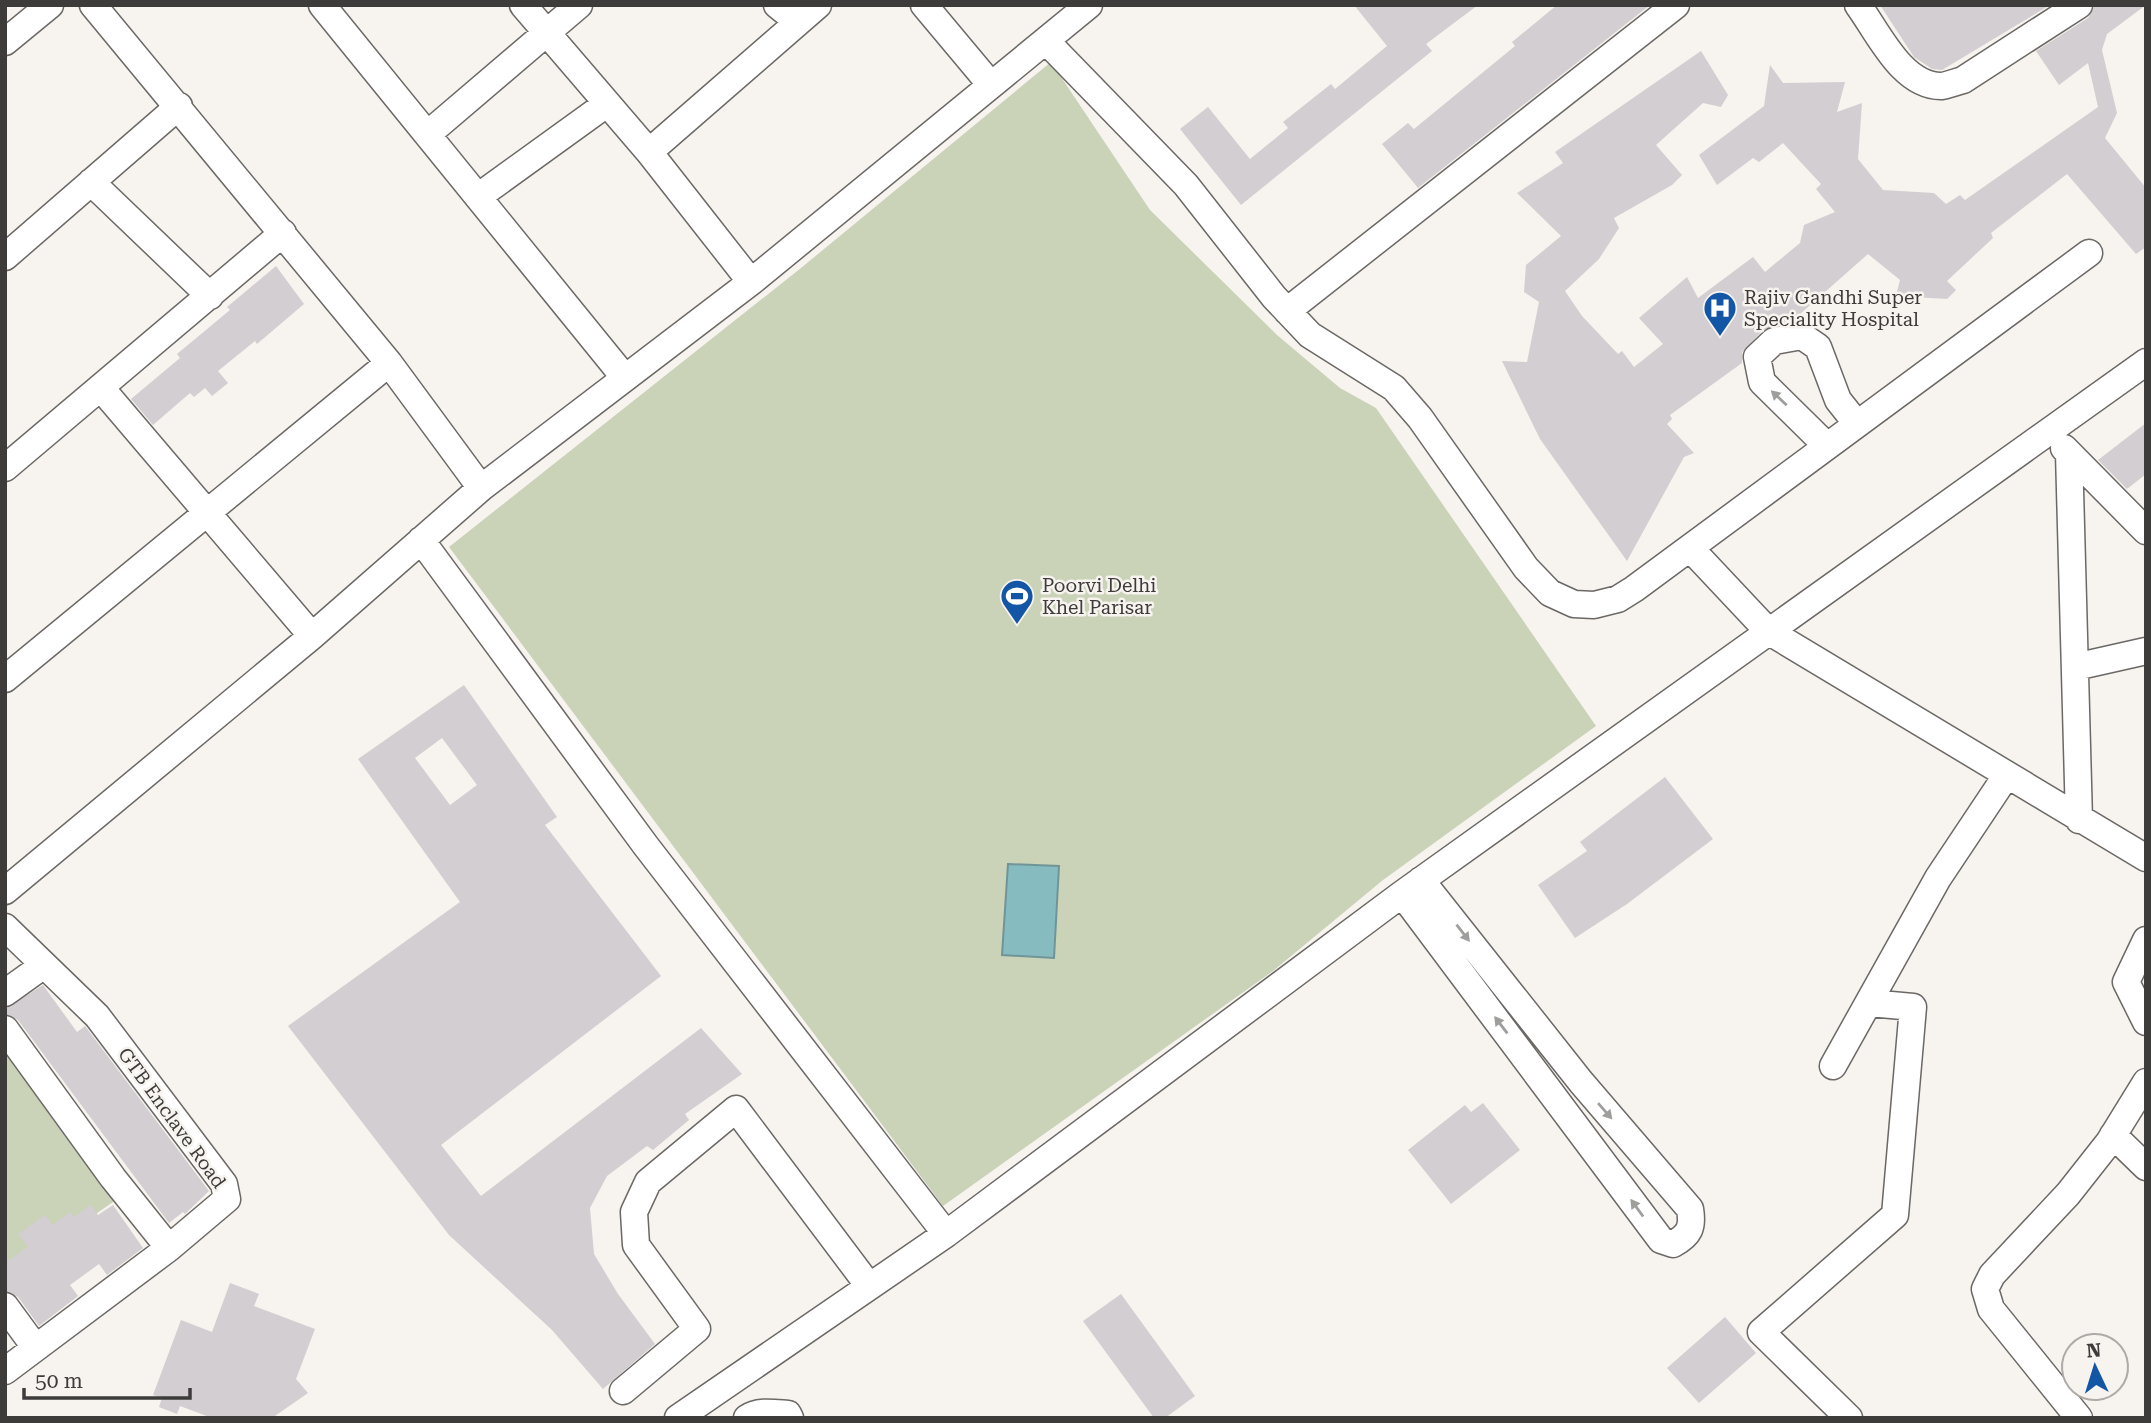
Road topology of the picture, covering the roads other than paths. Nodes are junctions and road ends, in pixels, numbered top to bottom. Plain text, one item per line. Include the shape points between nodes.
1 (50, 5) edge
2 (93, 5) edge
3 (322, 5) edge
4 (523, 5) edge
5 (579, 5) edge
6 (777, 5) edge
7 (818, 5) edge
8 (924, 5) edge
9 (1676, 5) edge
10 (1858, 5) edge
11 (2079, 5) edge
12 (1082, 7) edge
13 (798, 22) junction
14 (546, 34) junction
15 (1046, 41) junction
16 (5, 42) edge
17 (991, 85) junction
18 (605, 105) junction
19 (180, 106) junction
20 (429, 133) junction
21 (649, 152) junction
22 (92, 182) junction
23 (479, 196) junction
24 (283, 233) junction
25 (2089, 253) dead end
26 (5, 257) edge
27 (751, 282) junction
28 (210, 296) junction
29 (1287, 311) junction
30 (2146, 362) edge
31 (389, 363) junction
32 (625, 378) junction
33 (101, 388) junction
34 (1857, 424) junction
35 (2048, 432) junction
36 (1827, 446) junction
37 (2069, 453) junction
38 (5, 468) edge
39 (481, 488) junction
40 (208, 516) junction
41 (2146, 531) edge
42 (421, 540) junction
43 (1690, 548) junction
44 (1768, 631) junction
45 (312, 636) junction
46 (2146, 651) edge
47 (2075, 667) junction
48 (5, 678) edge
49 (2006, 776) junction
50 (2079, 820) junction
51 (2146, 858) edge
52 (1411, 887) junction
53 (5, 891) edge
54 (5, 928) edge
55 (2146, 940) edge
56 (44, 965) junction
57 (5, 993) edge
58 (1869, 1003) junction
59 (2146, 1021) edge
60 (5, 1029) edge
61 (1833, 1066) dead end
62 (2146, 1082) edge
63 (2113, 1135) junction
64 (2146, 1167) edge
65 (946, 1234) junction
66 (169, 1248) junction
67 (869, 1286) junction
68 (5, 1306) edge
69 (35, 1347) junction
70 (5, 1371) edge
71 (623, 1391) dead end
72 (678, 1418) edge
73 (747, 1418) edge
74 (790, 1418) edge
75 (1849, 1418) edge
76 (2079, 1418) edge

1 - 16 street
2 - 19 street
3 - 20 street
4 - 14 street
5 - 14 street
6 - 13 street
7 - 13 street
8 - 17 street
9 - 29 street
10 - 11 street via 1902,66 1916,79 1941,86 1963,80
12 - 15 street
13 - 21 street
14 - 18 street
14 - 20 street
15 - 17 street
15 - 29 street via 1186,185
17 - 27 street
18 - 21 street
18 - 23 street
19 - 22 street
19 - 24 street
20 - 23 street
21 - 27 street
22 - 26 street
22 - 28 street
23 - 32 street
24 - 28 street
24 - 31 street
25 - 34 street
27 - 32 street
28 - 33 street
29 - 43 street via 1310,335 1394,388 1526,568 1550,593 1574,604 1618,599
30 - 35 street
31 - 39 street
31 - 40 street
32 - 39 street
33 - 38 street
33 - 40 street
34 - 36 street
36 -> 34 street via 1762,382 1757,357 1774,341 1802,336 1818,347 1838,400
35 - 37 street
35 - 44 street
36 - 43 street
37 - 41 street
37 - 47 street
39 - 42 street
40 - 45 street
40 - 48 street
42 - 45 street
42 - 65 street via 646,846
43 - 44 street
44 - 49 street
44 - 52 street
45 - 53 street
46 - 47 street
47 - 50 street
49 - 50 street
49 - 58 street via 1938,878
50 - 51 street
52 -> 52 street via 1689,1209 1693,1224 1686,1237 1673,1244 1661,1240
52 - 65 street
54 - 56 street, GTB Enclave Road
55 - 59 street via 2126,982
56 - 57 street
56 - 66 street, GTB Enclave Road via 97,1016 224,1184 224,1203
58 - 61 street
58 - 75 street via 1913,1007 1895,1215 1761,1332
60 - 66 street
62 - 63 street
63 - 64 street
63 - 76 street via 2068,1194 1992,1275 1985,1289 1991,1309
65 - 67 street
66 - 69 street, GTB Enclave Road
67 - 71 street via 736,1109 648,1182 634,1212 636,1245 697,1329
67 - 72 street
68 - 69 street
69 - 70 street, GTB Enclave Road
73 - 74 street via 767,1413

